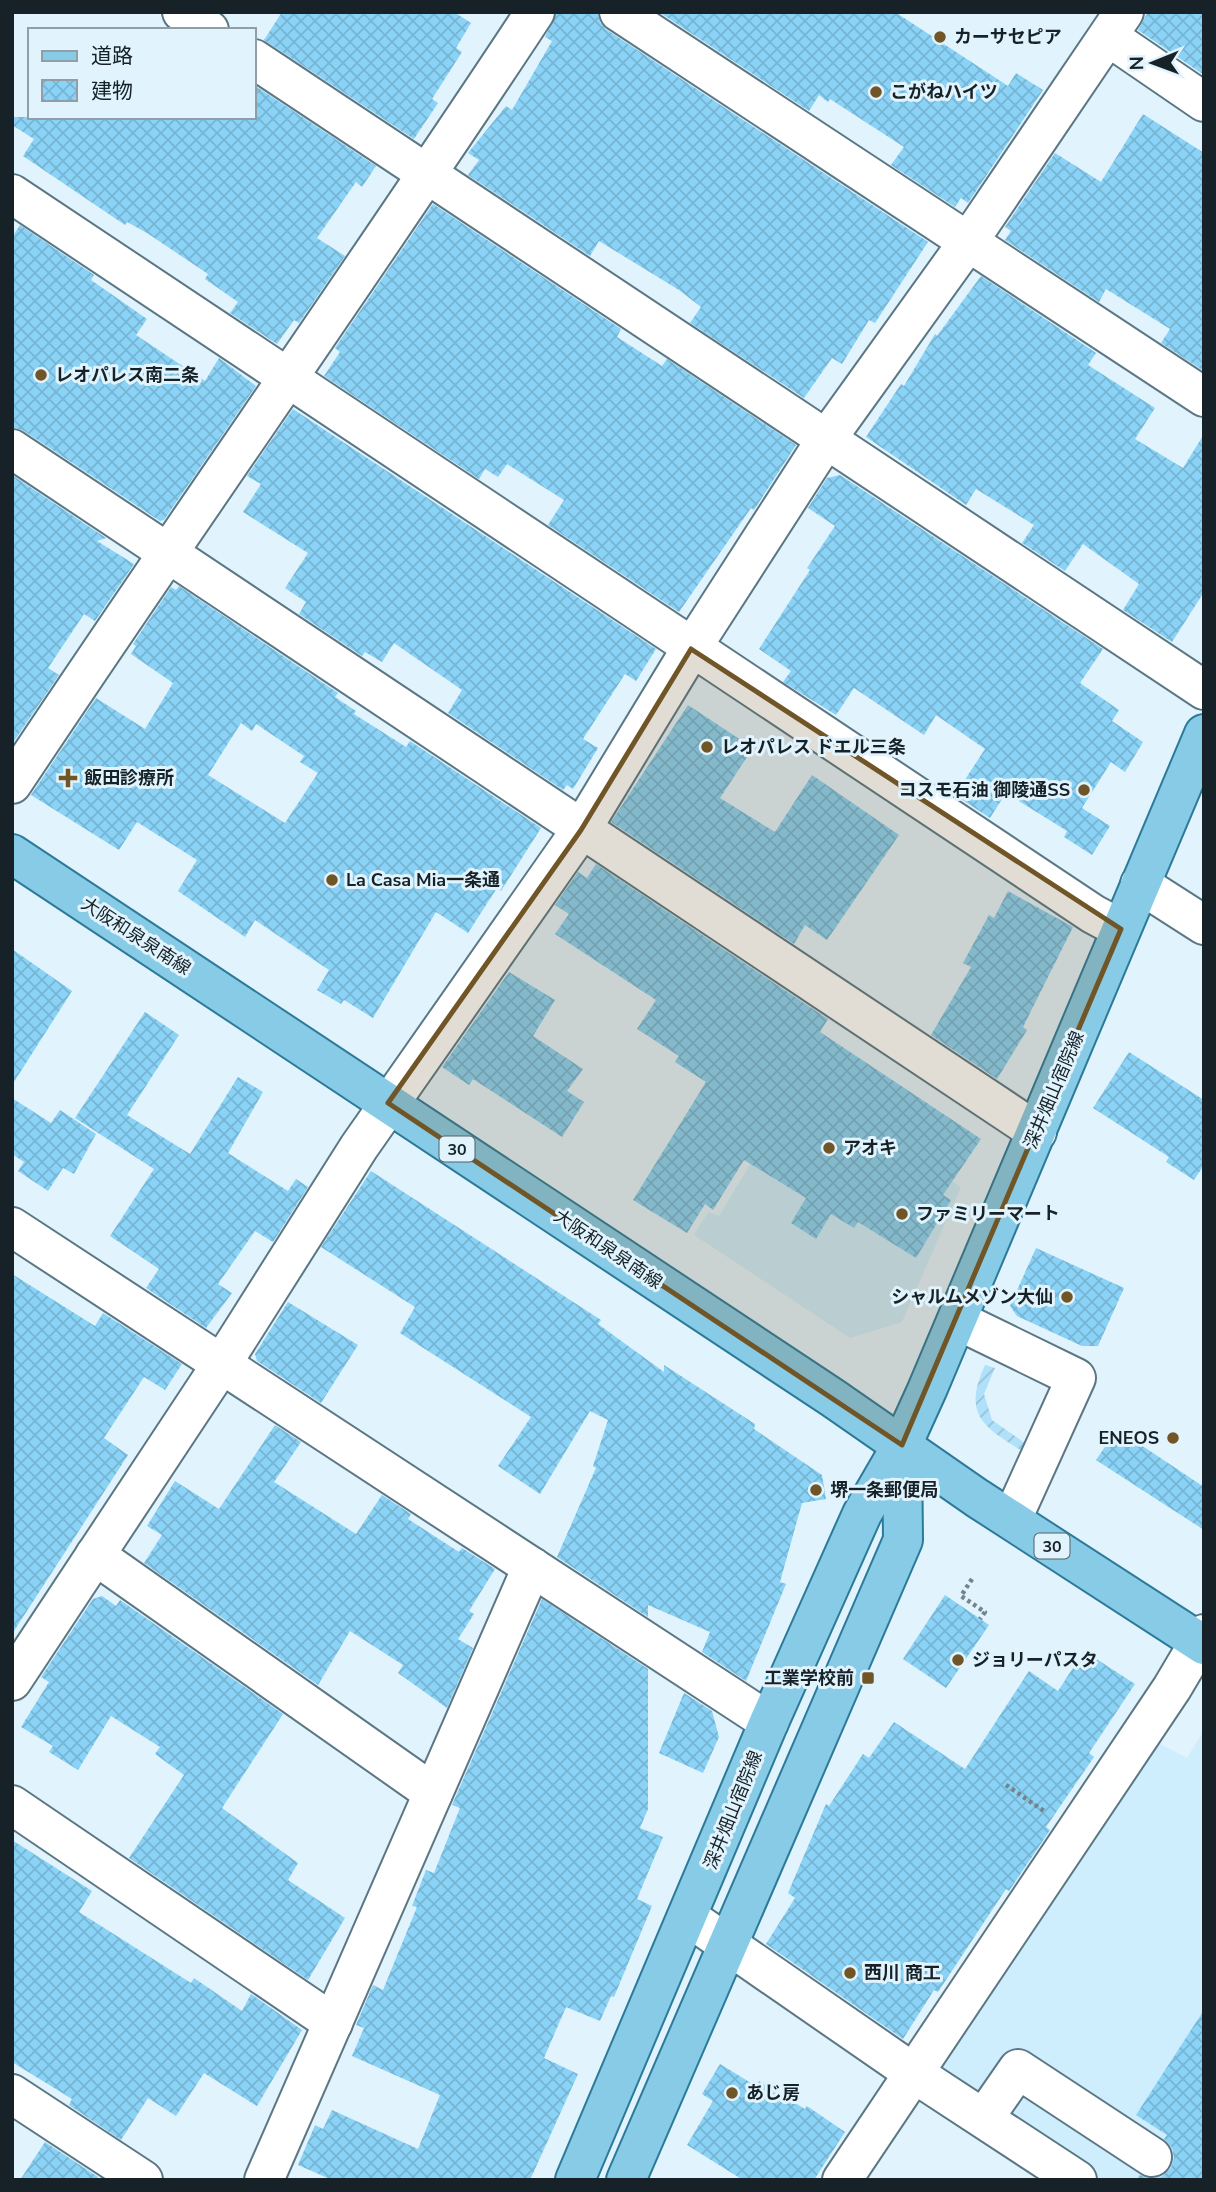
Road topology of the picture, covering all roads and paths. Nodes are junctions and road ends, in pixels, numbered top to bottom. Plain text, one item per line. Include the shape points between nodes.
1 (182, 12) edge
2 (535, 12) edge
3 (619, 12) edge
4 (1116, 25) edge
5 (206, 28) edge
6 (256, 60) edge
7 (1204, 102) edge
8 (429, 173) junction
9 (12, 194) edge
10 (968, 242) junction
11 (288, 379) junction
12 (1204, 397) edge
13 (825, 441) junction
14 (12, 449) edge
15 (166, 552) junction
16 (691, 649) junction
17 (1204, 690) edge
18 (1204, 734) edge
19 (12, 784) edge
20 (581, 830) junction
21 (12, 855) edge
22 (1140, 884) junction
23 (1204, 925) edge
24 (1121, 929) junction
25 (388, 1103) junction
26 (1037, 1132) junction
27 (12, 1227) edge
28 (957, 1320) junction
29 (221, 1365) junction
30 (902, 1445) junction
31 (1012, 1520) junction
32 (95, 1555) junction
33 (532, 1567) junction
34 (972, 1579) dead end
35 (980, 1619) dead end
36 (1202, 1640) edge
37 (12, 1681) edge
38 (769, 1722) junction
39 (1006, 1785) dead end
40 (433, 1793) junction
41 (12, 1805) edge
42 (1074, 1831) junction
43 (688, 1917) junction
44 (727, 1944) junction
45 (333, 2023) junction
46 (912, 2072) junction
47 (17, 2107) edge
48 (984, 2118) junction
49 (1152, 2157) dead end
50 (143, 2180) edge
51 (264, 2180) edge
52 (575, 2180) edge
53 (626, 2180) edge
54 (842, 2180) edge
55 (1077, 2180) edge

1 - 5 street
2 - 8 street
3 - 10 street
4 - 7 street
4 - 10 street
6 - 8 street
8 - 11 street
8 - 13 street
9 - 11 street
10 - 12 street
10 - 13 street
11 - 15 street
11 - 16 street
13 - 16 street
13 - 17 street
14 - 15 street
15 - 19 street
15 - 20 street
16 - 20 street
16 - 24 street
18 - 22 main road, 深井畑山宿院線
20 - 25 street
20 - 26 street
21 - 25 main road, 大阪和泉泉南線 / 30
22 - 23 street
22 - 24 main road, 深井畑山宿院線
24 - 26 main road, 深井畑山宿院線
25 - 29 street
25 - 30 main road, 大阪和泉泉南線 / 30
26 - 28 main road, 深井畑山宿院線
27 - 29 street
28 - 30 main road, 深井畑山宿院線
28 - 31 street via 1076,1378
29 - 32 street
29 - 33 street
30 - 31 main road, 大阪和泉泉南線 / 30
30 - 38 main road, 深井畑山宿院線 via 862,1514
30 - 44 main road, 深井畑山宿院線 via 903,1540
31 - 36 main road, 大阪和泉泉南線 / 30
32 - 37 street
32 - 40 street
33 - 38 street
33 - 40 street
34 - 35 path via 961,1596 985,1612
36 - 42 street
38 - 43 main road, 深井畑山宿院線
39 - 42 path
40 - 45 street
41 - 45 street
42 - 46 street
43 - 44 street
43 - 52 main road, 深井畑山宿院線
44 - 46 street
44 - 53 main road, 深井畑山宿院線
45 - 51 street
46 - 48 street
46 - 54 street
47 - 50 street
48 - 49 street via 1018,2069
48 - 55 street

